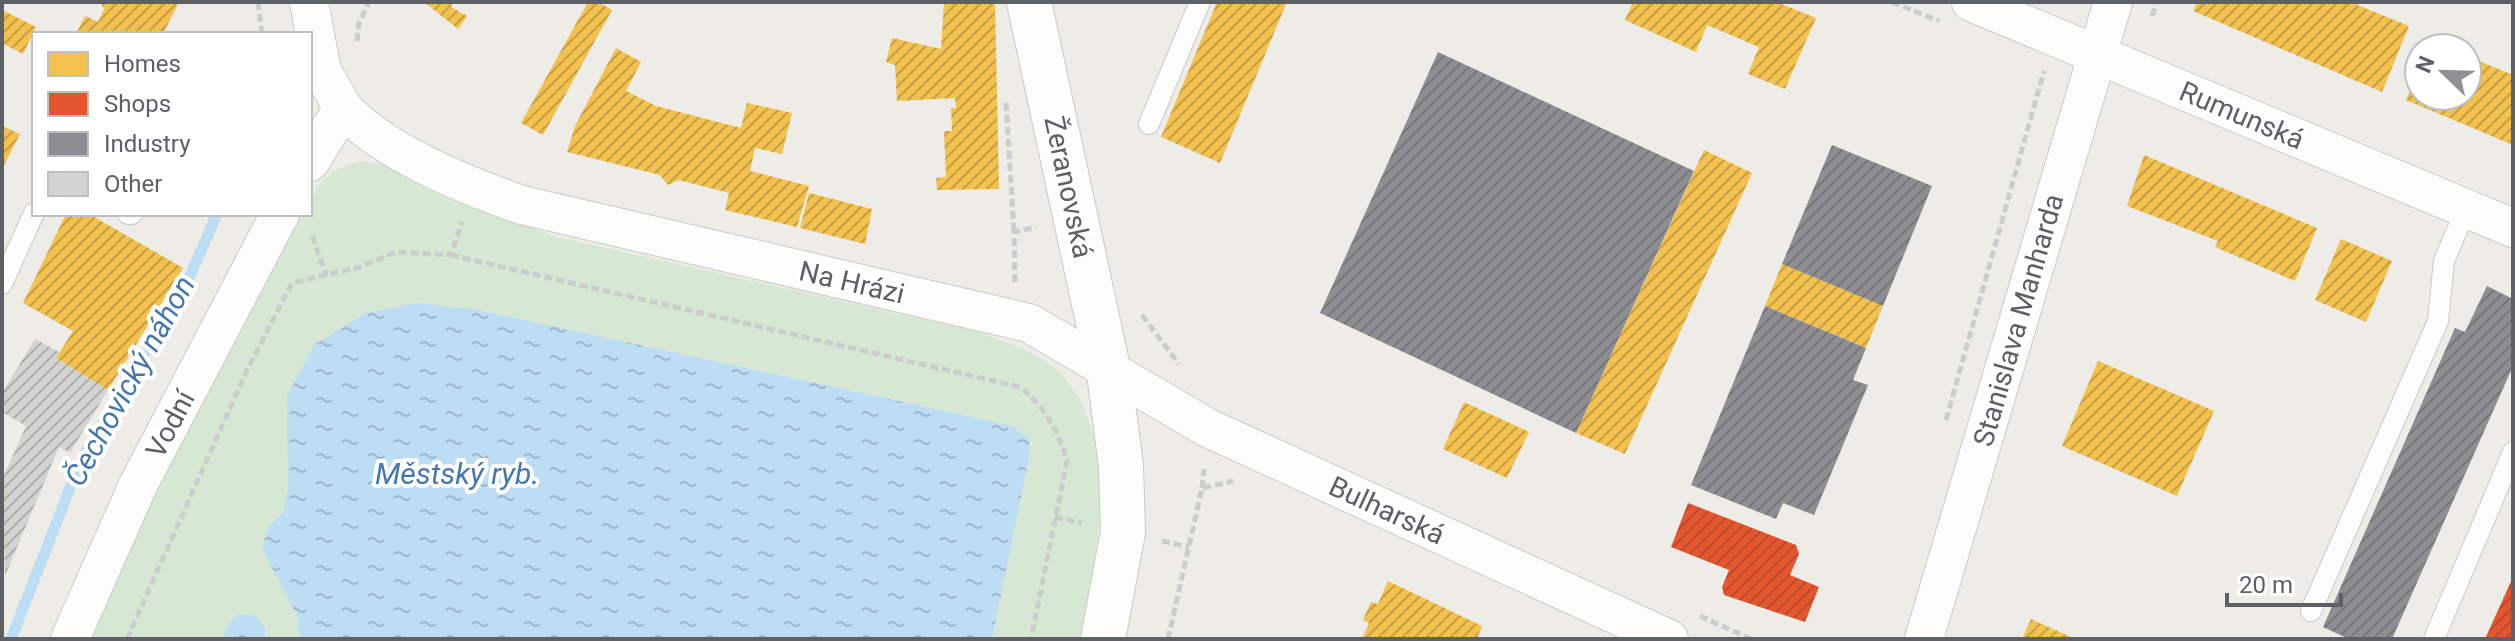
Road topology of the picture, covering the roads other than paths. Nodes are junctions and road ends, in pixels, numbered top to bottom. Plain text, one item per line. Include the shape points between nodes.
1 (1029, 2) edge
2 (1200, 2) edge
3 (2113, 2) edge
4 (1959, 13) edge
5 (312, 34) edge
6 (2096, 54) junction
7 (343, 108) junction
8 (1149, 124) dead end
9 (312, 159) edge
10 (2466, 209) junction
11 (33, 216) edge
12 (295, 222) edge
13 (2513, 228) edge
14 (2, 284) edge
15 (1109, 373) junction
16 (2513, 452) edge
17 (2311, 611) dead end
18 (70, 639) edge
19 (1103, 639) edge
20 (1669, 639) edge
21 (1924, 639) edge
22 (2434, 639) edge

1 - 15 street, Žeranovská
2 - 8 lane
3 - 6 street, Stanislava Manharda
4 - 6 street, Rumunská
5 - 7 street via 322,71
6 - 10 street, Rumunská
6 - 21 street, Stanislava Manharda
7 - 9 street
7 - 15 street, Na Hrázi via 370,132 474,188 522,205 1029,323
10 - 13 street, Rumunská
10 - 17 lane via 2444,261 2438,321
11 - 14 lane
12 - 18 street, Vodní via 138,485
15 - 19 street via 1123,532
15 - 20 street, Bulharská via 1208,428
16 - 22 lane

